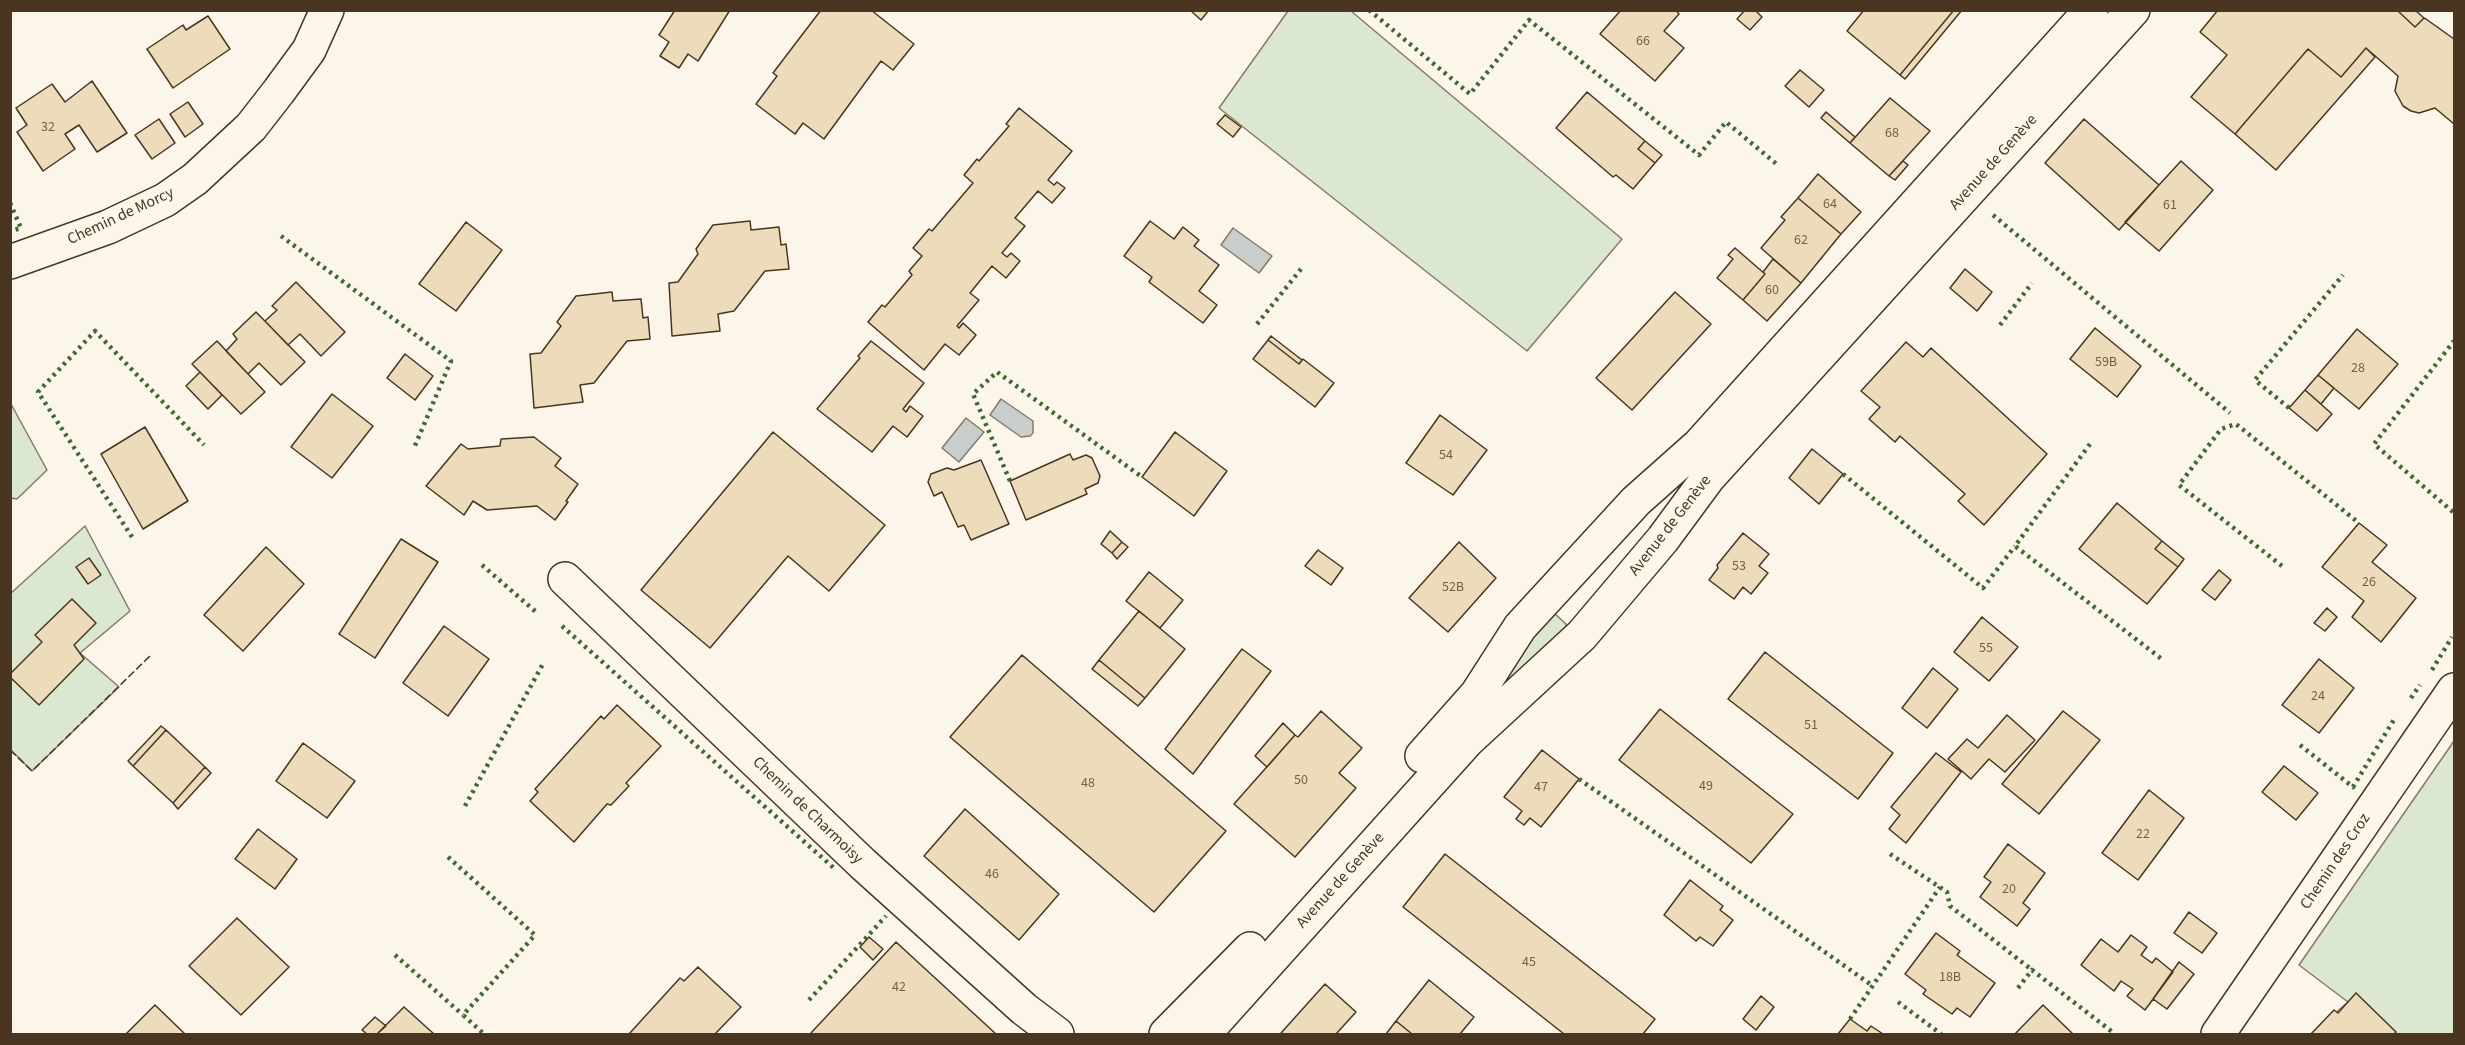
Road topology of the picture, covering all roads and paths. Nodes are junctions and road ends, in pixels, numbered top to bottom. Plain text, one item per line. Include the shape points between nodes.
1 (327, 10) edge
2 (2091, 10) edge
3 (2133, 10) edge
4 (10, 262) edge
5 (1601, 539) junction
6 (1638, 570) junction
7 (565, 579) dead end
8 (1555, 590) junction
9 (1592, 623) junction
10 (2454, 690) edge
11 (1057, 1035) edge
12 (1166, 1035) edge
13 (1204, 1035) edge
14 (2218, 1035) edge

1 - 4 main road, Chemin de Morcy via 309,50 251,127 195,179 165,200 108,227
2 - 5 main road, Avenue de Genève via 1699,445
3 - 6 main road, Avenue de Genève via 1708,478
5 - 6 main road
5 - 8 main road, Avenue de Genève
6 - 9 main road, Avenue de Genève
7 - 11 main road, Chemin de Charmoisy via 863,864
8 - 9 main road
8 - 12 main road, Avenue de Genève via 1516,633 1471,702 1221,981
9 - 13 main road, Avenue de Genève via 1468,740
10 - 14 main road, Chemin des Croz

